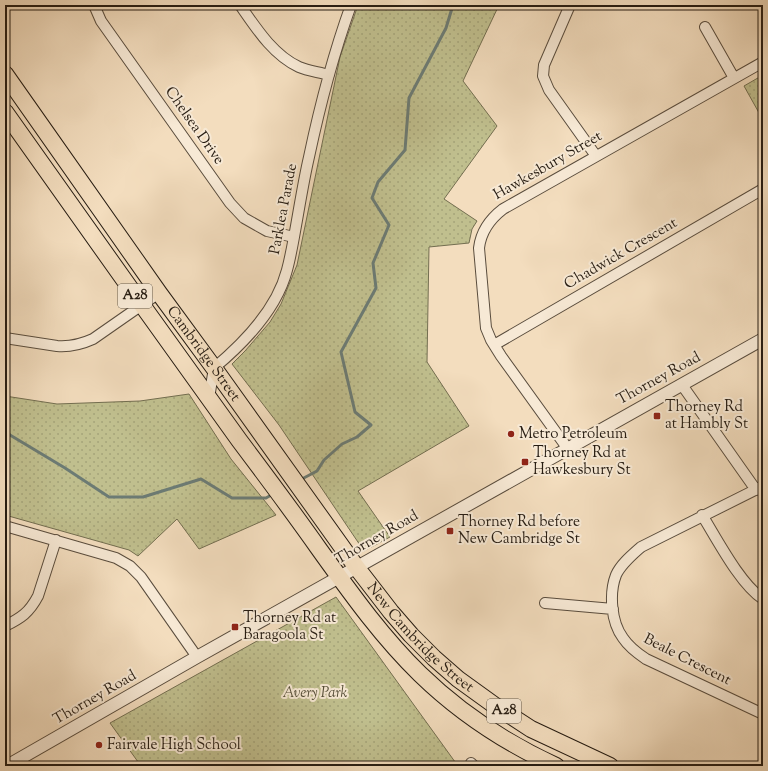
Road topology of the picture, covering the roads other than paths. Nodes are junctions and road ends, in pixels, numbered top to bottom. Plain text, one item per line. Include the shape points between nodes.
1 (94, 5) edge
2 (240, 5) edge
3 (351, 5) edge
4 (570, 5) edge
5 (705, 27) dead end
6 (763, 62) edge
7 (5, 74) edge
8 (329, 75) junction
9 (734, 78) junction
10 (5, 112) edge
11 (596, 156) junction
12 (763, 189) edge
13 (294, 237) junction
14 (159, 293) junction
15 (141, 305) junction
16 (5, 338) edge
17 (763, 339) edge
18 (494, 345) junction
19 (214, 368) junction
20 (682, 385) junction
21 (209, 398) junction
22 (568, 449) junction
23 (760, 488) edge
24 (305, 496) joint
25 (288, 505) joint
26 (702, 516) junction
27 (5, 526) edge
28 (56, 540) junction
29 (357, 568) junction
30 (340, 578) junction
31 (763, 599) edge
32 (545, 603) dead end
33 (613, 609) junction
34 (5, 626) edge
35 (197, 657) junction
36 (763, 714) edge
37 (7, 766) edge
38 (556, 766) edge
39 (610, 766) edge

1 - 13 street, Chelsea Drive via 101,21 230,203 244,218 267,231
2 - 8 street via 256,28 286,59 299,67
3 - 8 street, Parklea Parade
4 - 11 street via 541,76
5 - 9 street
6 - 9 street, Hawkesbury Street
7 - 14 highway, Cambridge Street / A28
8 - 13 street, Parklea Parade via 309,157
9 - 11 street, Hawkesbury Street
10 - 15 highway, Cambridge Street / A28
11 - 18 street, Hawkesbury Street via 504,209 490,220 485,228 479,248 486,328
12 - 18 street, Chadwick Crescent
13 - 19 street, Parklea Parade via 287,270 270,306 253,330
14 - 15 street
14 - 19 highway, Cambridge Street / A28
15 - 16 street via 85,343 58,346
15 - 21 highway, Cambridge Street / A28
17 - 20 street, Thorney Road
18 - 22 street, Hawkesbury Street
19 - 21 street
19 - 24 highway, Cambridge Street / A28
20 - 22 street, Thorney Road
20 - 23 street
21 - 25 highway, Cambridge Street / A28
22 - 29 street, Thorney Road
23 - 26 street, Beale Crescent
24 - 29 highway, New Cambridge Street / A28
25 - 30 highway, New Cambridge Street / A28
26 - 31 street via 738,572
26 - 33 street, Beale Crescent via 641,547 628,559 617,575 613,590
27 - 28 street
28 - 34 street via 34,604 23,616
28 - 35 street via 116,558 130,566 141,577
29 - 30 street, Thorney Road
29 - 39 highway, New Cambridge Street / A28 via 391,612 458,679 531,730
30 - 35 street, Thorney Road
30 - 38 highway, New Cambridge Street / A28 via 388,641 430,684 494,732
32 - 33 street
33 - 36 street, Beale Crescent via 622,637 631,648 646,659
35 - 37 street, Thorney Road

